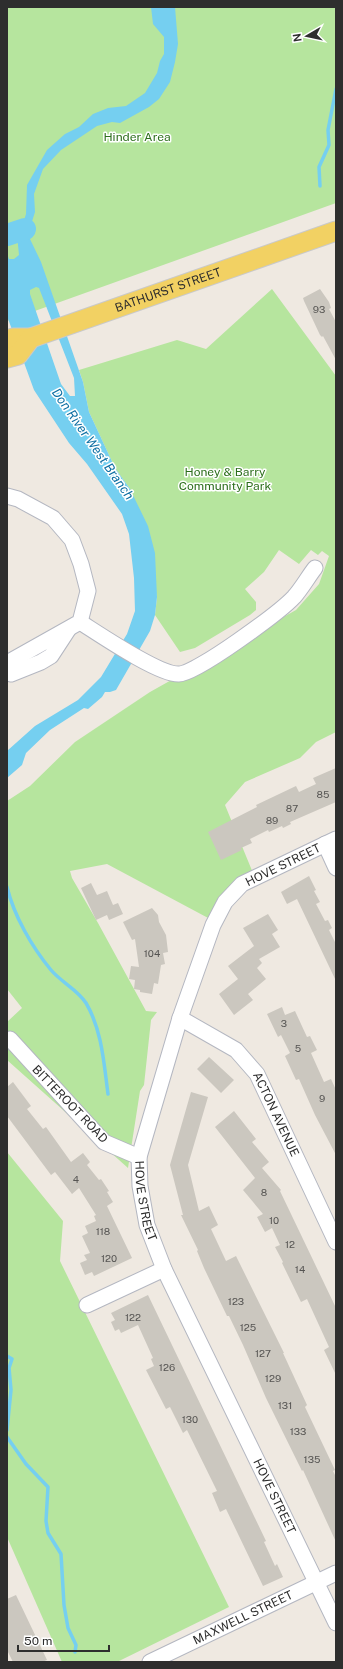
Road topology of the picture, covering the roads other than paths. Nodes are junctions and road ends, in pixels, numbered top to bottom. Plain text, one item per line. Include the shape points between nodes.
1 (336, 231) edge
2 (11, 348) edge
3 (7, 496) edge
4 (315, 568) dead end
5 (75, 625) junction
6 (7, 663) edge
7 (7, 673) edge
8 (330, 842) edge
9 (336, 868) edge
10 (180, 1018) junction
11 (10, 1039) dead end
12 (139, 1157) junction
13 (336, 1242) edge
14 (164, 1270) junction
15 (87, 1305) dead end
16 (336, 1572) edge
17 (316, 1582) junction
18 (336, 1623) edge
19 (150, 1662) edge

1 - 2 main road, BATHURST STREET via 66,325
3 - 5 street via 18,499 53,518 72,540 88,591
4 - 5 street via 294,597 266,620 198,667 179,674 156,668
5 - 6 street
5 - 7 street via 51,656 11,674
8 - 9 street
8 - 10 street, HOVE STREET via 242,884 225,902 213,925
10 - 12 street, HOVE STREET
10 - 13 street, ACTON AVENUE via 236,1050 257,1074
11 - 12 street, BITTEROOT ROAD via 104,1142
12 - 14 street, HOVE STREET via 140,1186 147,1225
14 - 15 street
14 - 17 street, HOVE STREET
16 - 17 street, MAXWELL STREET
17 - 18 street, HOVE STREET
17 - 19 street, MAXWELL STREET

